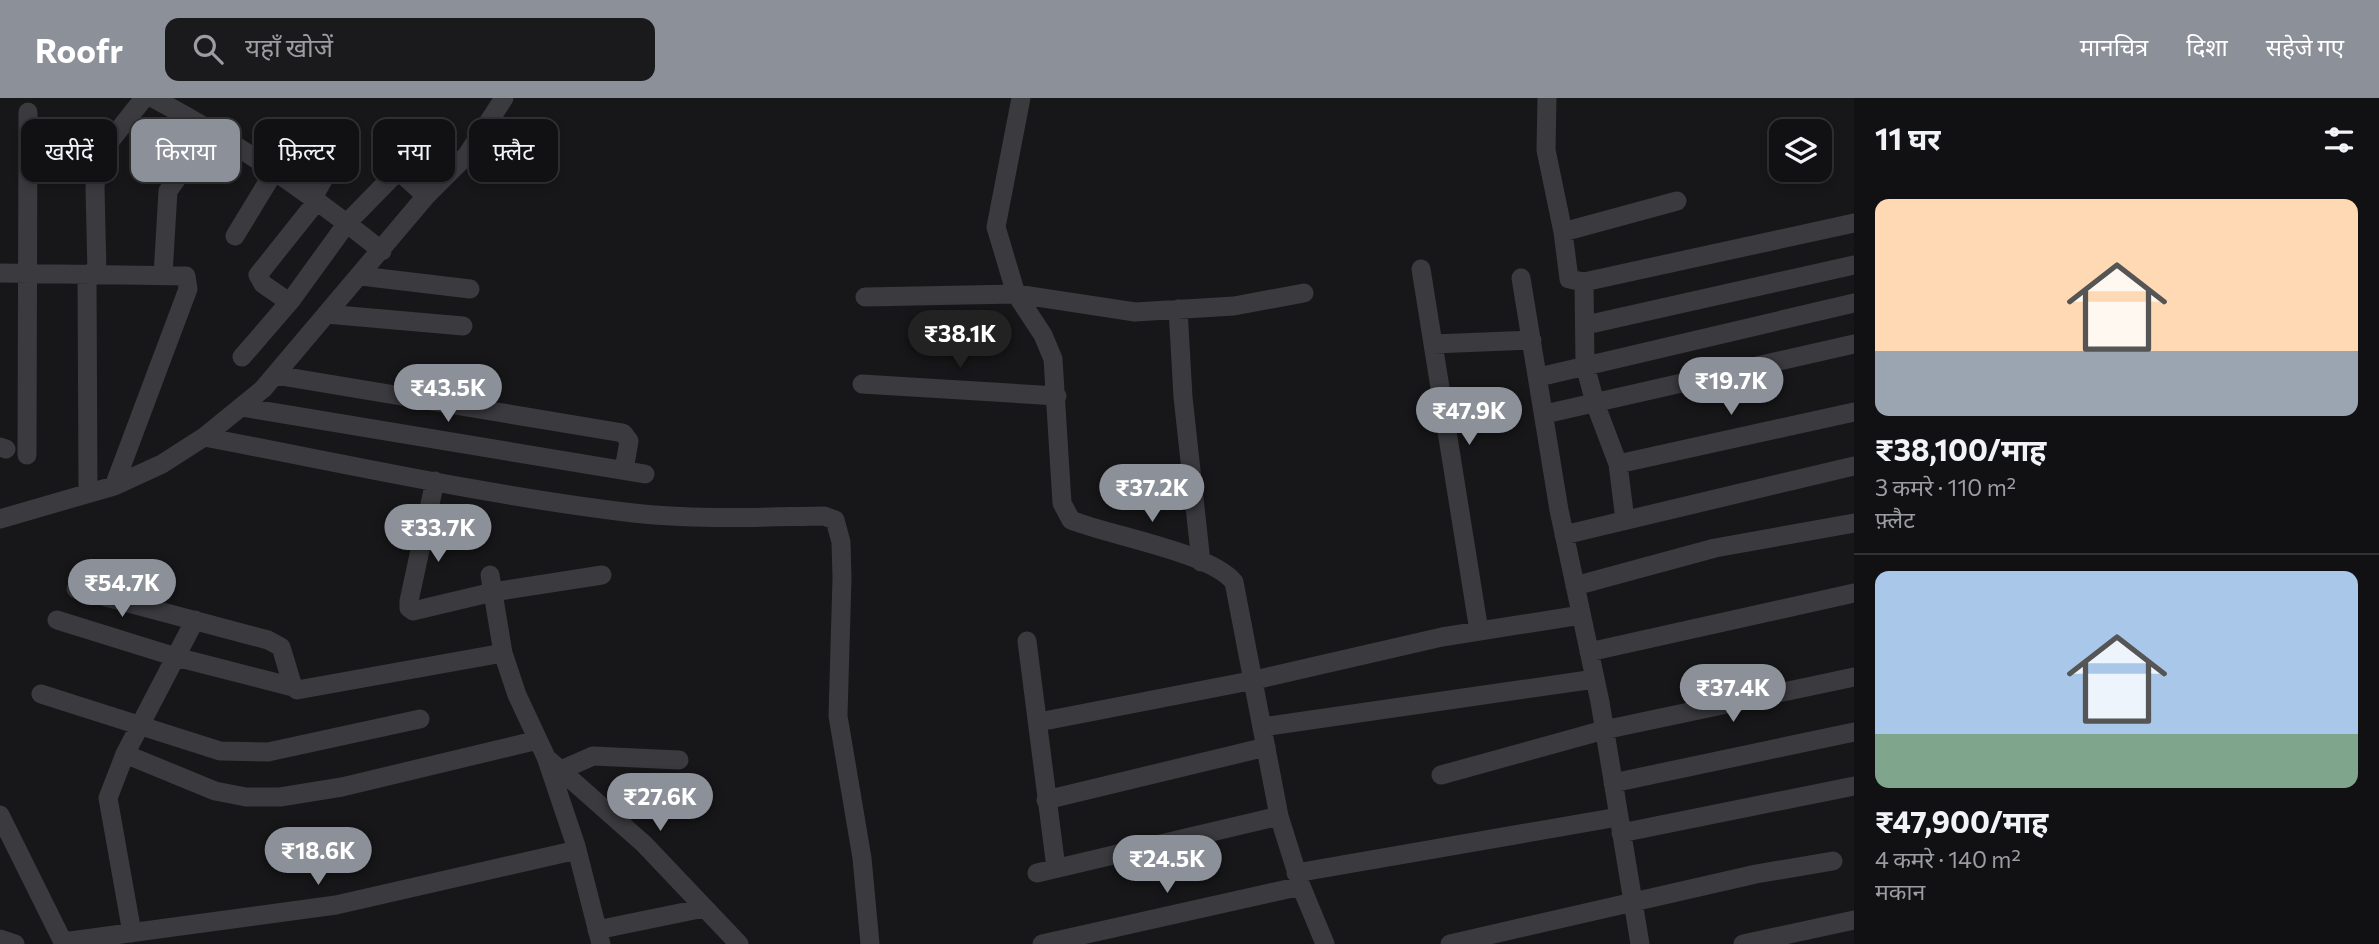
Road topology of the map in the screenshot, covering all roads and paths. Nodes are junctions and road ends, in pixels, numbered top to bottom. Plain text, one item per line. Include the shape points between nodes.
1 (144, 98) edge
2 (153, 98) edge
3 (504, 98) edge
4 (1021, 98) edge
5 (1546, 98) edge
6 (28, 112) dead end
7 (193, 119) edge
8 (174, 182) edge
9 (268, 182) edge
10 (291, 182) edge
11 (324, 182) edge
12 (426, 197) junction
13 (315, 200) junction
14 (1678, 201) dead end
15 (347, 223) junction
16 (1854, 223) edge
17 (1563, 232) junction
18 (235, 236) dead end
19 (383, 251) junction
20 (1854, 265) edge
21 (1422, 269) dead end
22 (29, 272) junction
23 (0, 273) edge
24 (92, 274) junction
25 (163, 275) junction
26 (361, 275) junction
27 (1521, 278) dead end
28 (1584, 282) junction
29 (470, 289) dead end
30 (1304, 293) dead end
31 (1016, 294) junction
32 (865, 297) dead end
33 (289, 302) junction
34 (1854, 303) edge
35 (1178, 309) junction
36 (326, 314) junction
37 (1595, 323) dead end
38 (463, 326) dead end
39 (1532, 340) junction
40 (1433, 344) junction
41 (1854, 344) edge
42 (242, 357) dead end
43 (1586, 365) junction
44 (275, 375) junction
45 (1539, 377) junction
46 (862, 384) dead end
47 (1057, 397) junction
48 (1595, 402) junction
49 (241, 407) junction
50 (1854, 412) edge
51 (1545, 414) junction
52 (204, 437) junction
53 (27, 455) dead end
54 (1618, 464) junction
55 (1854, 466) edge
56 (624, 470) junction
57 (645, 474) dead end
58 (435, 481) junction
59 (114, 486) junction
60 (88, 492) junction
61 (0, 519) edge
62 (1625, 520) junction
63 (1854, 523) edge
64 (1564, 535) junction
65 (1201, 562) junction
66 (602, 575) dead end
67 (492, 584) junction
68 (1574, 586) junction
69 (76, 589) dead end
70 (1854, 593) edge
71 (1581, 615) junction
72 (57, 620) dead end
73 (195, 620) junction
74 (1479, 631) junction
75 (1027, 641) dead end
76 (1589, 652) junction
77 (503, 653) junction
78 (176, 657) junction
79 (1854, 677) edge
80 (1595, 679) junction
81 (1255, 680) junction
82 (293, 687) junction
83 (41, 694) dead end
84 (420, 719) dead end
85 (1049, 720) dead end
86 (139, 727) junction
87 (1262, 727) junction
88 (1604, 730) junction
89 (1854, 732) edge
90 (1266, 747) junction
91 (125, 754) junction
92 (548, 756) junction
93 (679, 760) dead end
94 (1441, 775) dead end
95 (1613, 783) junction
96 (1854, 786) edge
97 (1046, 800) junction
98 (0, 815) edge
99 (1279, 816) junction
100 (1619, 825) junction
101 (577, 850) junction
102 (1833, 861) dead end
103 (1298, 880) junction
104 (1632, 901) junction
105 (704, 908) junction
106 (1854, 920) edge
107 (132, 933) junction
108 (599, 937) edge
109 (0, 939) edge
110 (64, 943) edge
111 (1320, 943) edge
112 (15, 944) edge
113 (739, 944) edge
114 (870, 944) edge
115 (1042, 944) edge
116 (1450, 944) edge
117 (1640, 944) edge
118 (1743, 944) edge

1 - 24 street via 99,155
2 - 7 street
3 - 12 street via 467,155
4 - 31 street via 996,219
5 - 17 street via 1546,150
6 - 22 street
8 - 25 street via 168,191
9 - 18 street
10 - 13 street
11 - 13 street
12 - 15 street via 398,173
12 - 19 street
13 - 15 street
13 - 33 street via 258,275 263,284
14 - 17 street
15 - 19 street
15 - 33 street
16 - 28 street
17 - 28 street via 1569,279
19 - 26 street
20 - 37 street
21 - 40 street
22 - 23 street
22 - 24 street
22 - 53 street
24 - 25 street
24 - 60 street
25 - 59 street via 187,276 188,289
26 - 29 street
26 - 36 street
27 - 39 street
28 - 43 street
30 - 35 street via 1234,306
31 - 32 street
31 - 35 street via 1135,312
31 - 47 street via 1050,349
33 - 42 street
34 - 43 street
35 - 65 street
36 - 38 street
36 - 44 street
39 - 40 street
39 - 45 street
40 - 74 street
41 - 48 street
43 - 45 street
43 - 48 street
44 - 49 street
44 - 56 street via 623,433 629,441
45 - 51 street
46 - 47 street
47 - 65 street via 1065,513 1080,523
48 - 51 street
48 - 54 street
49 - 52 street
49 - 56 street
50 - 54 street
51 - 64 street
52 - 58 street
52 - 59 street via 162,464
54 - 62 street
55 - 62 street
56 - 57 street
58 - 67 street via 409,608 417,611
58 - 114 street via 632,513 824,516 835,520 842,578 838,716 862,858
59 - 60 street
60 - 61 street
62 - 64 street
63 - 68 street via 1714,548
64 - 68 street
65 - 81 street via 1234,582
66 - 67 street
67 - 77 street
68 - 71 street
69 - 73 street
70 - 76 street
71 - 74 street
71 - 76 street
72 - 78 street
73 - 78 street
73 - 82 street via 281,647
74 - 81 street
75 - 97 street
76 - 80 street
77 - 82 street via 309,691
77 - 92 street via 517,695
78 - 82 street
78 - 86 street
79 - 88 street
80 - 87 street
80 - 88 street
81 - 85 street
81 - 87 street
83 - 86 street
84 - 86 street via 268,752 220,751
86 - 91 street
87 - 90 street
88 - 94 street
88 - 95 street
89 - 95 street
90 - 97 street
90 - 99 street
91 - 92 street via 215,791 246,797 280,797
91 - 107 street via 108,798
92 - 93 street
92 - 101 street
92 - 105 street
95 - 100 street
96 - 100 street
97 - 99 street via 1046,870
98 - 110 street
99 - 103 street
100 - 103 street
100 - 104 street
101 - 107 street via 336,905
101 - 108 street
102 - 104 street
103 - 111 street
103 - 115 street
104 - 116 street
104 - 117 street
105 - 108 street
105 - 113 street
106 - 118 street
107 - 110 street
109 - 112 street

